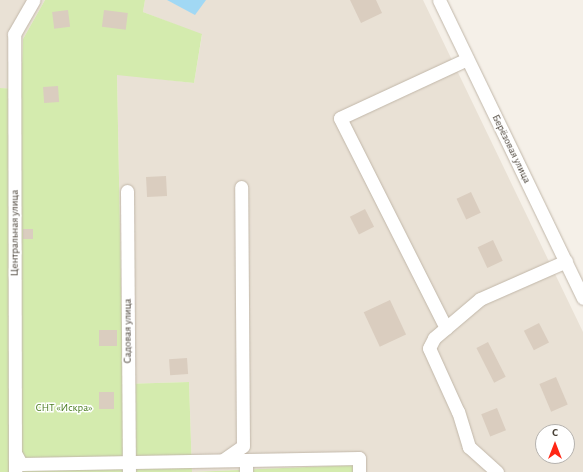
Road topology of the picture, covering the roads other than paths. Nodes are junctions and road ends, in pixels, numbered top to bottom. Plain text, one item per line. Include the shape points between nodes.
1 (34, 0) edge
2 (439, 0) edge
3 (467, 58) junction
4 (241, 187) dead end
5 (127, 191) dead end
6 (566, 261) junction
7 (583, 298) edge
8 (446, 328) junction
9 (15, 453) junction
10 (223, 460) junction
11 (246, 466) edge
12 (129, 467) edge
13 (15, 472) edge
14 (359, 472) edge
15 (497, 472) edge

1 - 9 street, Центральная улица via 14,34
2 - 3 street, Берёзовая улица
3 - 6 street, Берёзовая улица
3 - 8 street via 340,118
4 - 10 street via 243,446
5 - 12 street, Садовая улица
6 - 7 street, Берёзовая улица
6 - 8 street via 480,299
8 - 15 street via 429,348 458,412 469,447
9 - 12 street via 22,464
9 - 13 street, Центральная улица
10 - 11 street
10 - 12 street
11 - 14 street via 359,458

